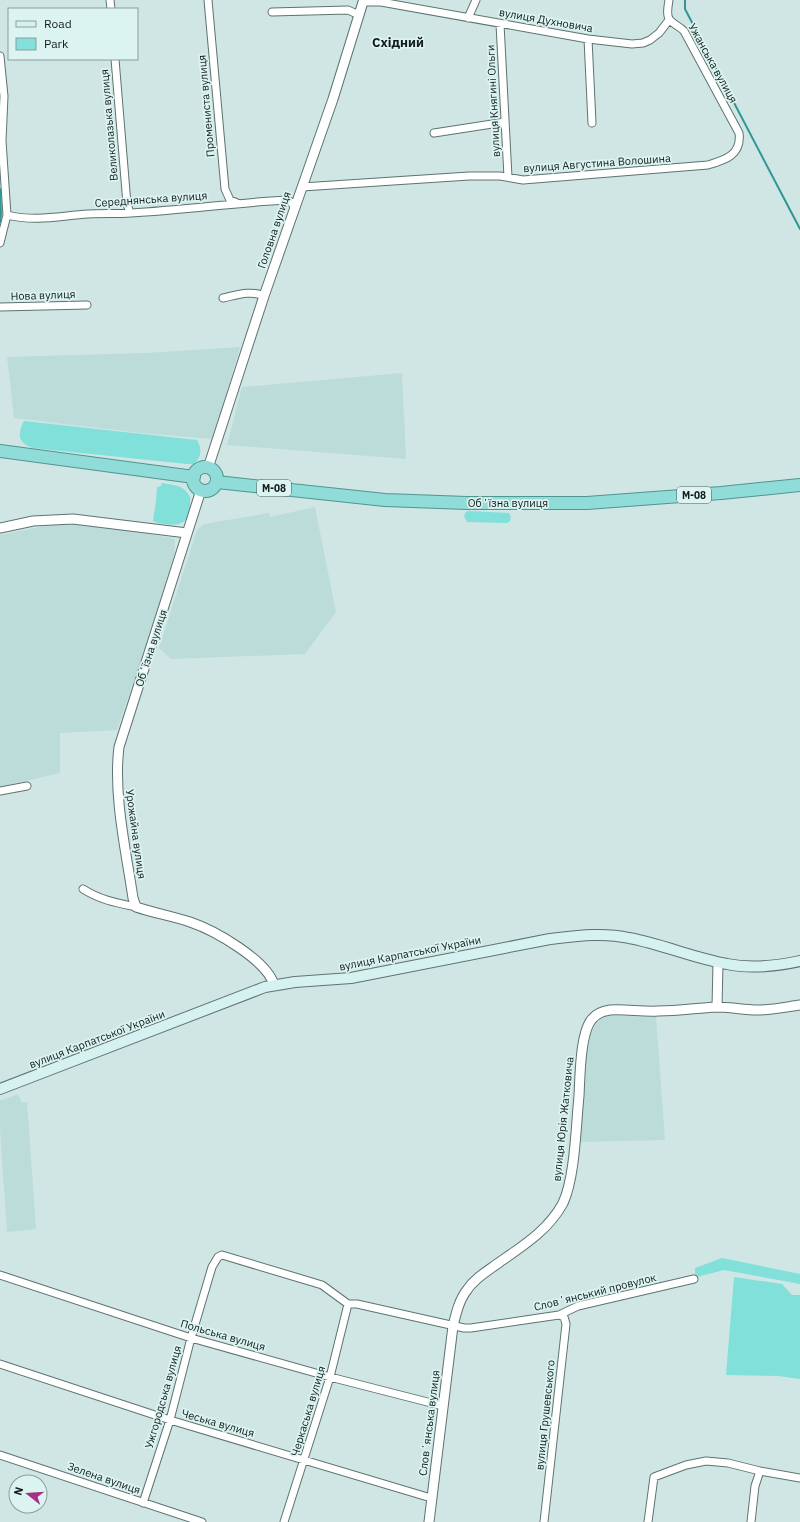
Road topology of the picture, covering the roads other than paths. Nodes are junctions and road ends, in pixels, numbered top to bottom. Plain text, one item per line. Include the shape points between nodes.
1 (208, 0) edge
2 (476, 0) edge
3 (669, 0) edge
4 (364, 1) edge
5 (272, 12) dead end
6 (359, 15) junction
7 (468, 18) junction
8 (669, 20) junction
9 (500, 24) junction
10 (588, 39) junction
11 (0, 56) edge
12 (115, 60) edge
13 (1, 118) edge
14 (505, 122) junction
15 (592, 123) dead end
16 (434, 133) dead end
17 (740, 140) joint
18 (508, 177) junction
19 (302, 187) junction
20 (238, 203) junction
21 (295, 208) junction
22 (130, 214) junction
23 (6, 215) junction
24 (0, 243) edge
25 (264, 296) junction
26 (223, 298) dead end
27 (87, 305) dead end
28 (0, 307) edge
29 (0, 451) edge
30 (208, 468) junction
31 (194, 477) junction
32 (217, 482) junction
33 (800, 485) edge
34 (201, 490) junction
35 (0, 528) edge
36 (187, 532) junction
37 (117, 764) joint
38 (26, 786) dead end
39 (0, 791) edge
40 (83, 889) dead end
41 (136, 907) junction
42 (800, 962) edge
43 (718, 963) junction
44 (269, 986) junction
45 (800, 1006) edge
46 (717, 1007) junction
47 (0, 1089) edge
48 (0, 1275) edge
49 (694, 1279) dead end
50 (348, 1304) junction
51 (559, 1314) junction
52 (453, 1326) junction
53 (191, 1338) junction
54 (0, 1364) edge
55 (330, 1377) junction
56 (444, 1406) junction
57 (170, 1420) junction
58 (0, 1454) edge
59 (304, 1459) junction
60 (760, 1471) junction
61 (800, 1478) edge
62 (431, 1498) junction
63 (143, 1503) junction
64 (202, 1522) edge
65 (284, 1522) edge
66 (429, 1522) edge
67 (544, 1522) edge
68 (648, 1522) edge
69 (751, 1522) edge

1 - 20 street, Промениста вулиця via 225,189 230,200
2 - 7 street
3 - 8 street
4 - 6 street, Головна вулиця
4 - 7 street, вулиця Духновича
5 - 6 street via 348,10
6 - 19 street, Головна вулиця
7 - 9 street, вулиця Духновича
8 - 10 street, вулиця Духновича via 659,33 643,43
8 - 17 street, Ужанська вулиця via 679,26 690,41 739,133
9 - 10 street, вулиця Духновича
9 - 14 street, вулиця Княгині Ольги
10 - 15 street
11 - 13 street via 4,96
12 - 22 street, Великолазька вулиця via 127,204
13 - 23 street
14 - 16 street
14 - 18 street, вулиця Княгині Ольги
17 - 18 street, вулиця Августина Волошина via 737,150 730,157 708,165 523,180
18 - 19 street, вулиця Августина Волошина via 469,176
19 - 21 street, Головна вулиця
20 - 21 street, Середнянська вулиця via 286,200
20 - 22 street, Середнянська вулиця
21 - 25 street, Головна вулиця
22 - 23 street, Середнянська вулиця via 88,214 41,219
23 - 24 street
25 - 26 street via 247,292
25 - 30 street, Головна вулиця
27 - 28 street, Нова вулиця
29 - 31 highway
30 - 31 highway via 197,470
30 - 32 highway via 216,475
31 - 34 highway via 195,485
32 - 33 highway, Обʼїзна вулиця / М-08 via 385,500 491,503 587,503
32 - 34 highway via 212,489
34 - 36 street, Обʼїзна вулиця
35 - 36 street via 34,521 73,519
36 - 37 street, Обʼїзна вулиця via 123,733
37 - 41 street, Урожайна вулиця via 119,801
38 - 39 street
40 - 41 street via 95,897
41 - 44 street via 190,922 217,934 269,973
42 - 43 main road, вулиця Карпатської України via 745,966
43 - 44 main road, вулиця Карпатської України via 629,938 580,935 351,978
43 - 46 street
44 - 47 main road, вулиця Карпатської України
45 - 46 street, вулиця Юрія Жатковича via 760,1010
46 - 52 street, вулиця Юрія Жатковича via 659,1012 610,1010 601,1012 590,1021 586,1029 582,1055 575,1141 567,1194 554,1216 539,1233 474,1281 461,1299
48 - 53 street, Польська вулиця
49 - 51 street, Словʼянський провулок via 578,1306
50 - 52 street, Словʼянський провулок
50 - 53 street, Ужгородська вулиця via 322,1285 222,1255 212,1267
50 - 55 street, Черкаська вулиця
51 - 52 street, Словʼянський провулок via 471,1328
51 - 67 street, вулиця Грушевського via 564,1317 566,1324
52 - 56 street, Словʼянська вулиця
53 - 55 street, Польська вулиця
53 - 57 street, Ужгородська вулиця
54 - 57 street, Чеська вулиця
55 - 56 street, Польська вулиця
55 - 59 street, Черкаська вулиця
56 - 62 street, Словʼянська вулиця
57 - 59 street, Чеська вулиця
57 - 63 street, Ужгородська вулиця
58 - 63 street, Зелена вулиця
59 - 62 street, Чеська вулиця
59 - 65 street, Черкаська вулиця
60 - 61 street
60 - 68 street via 728,1463 706,1461 686,1465 654,1477
60 - 69 street via 755,1486
62 - 66 street, Словʼянська вулиця
63 - 64 street, Зелена вулиця

